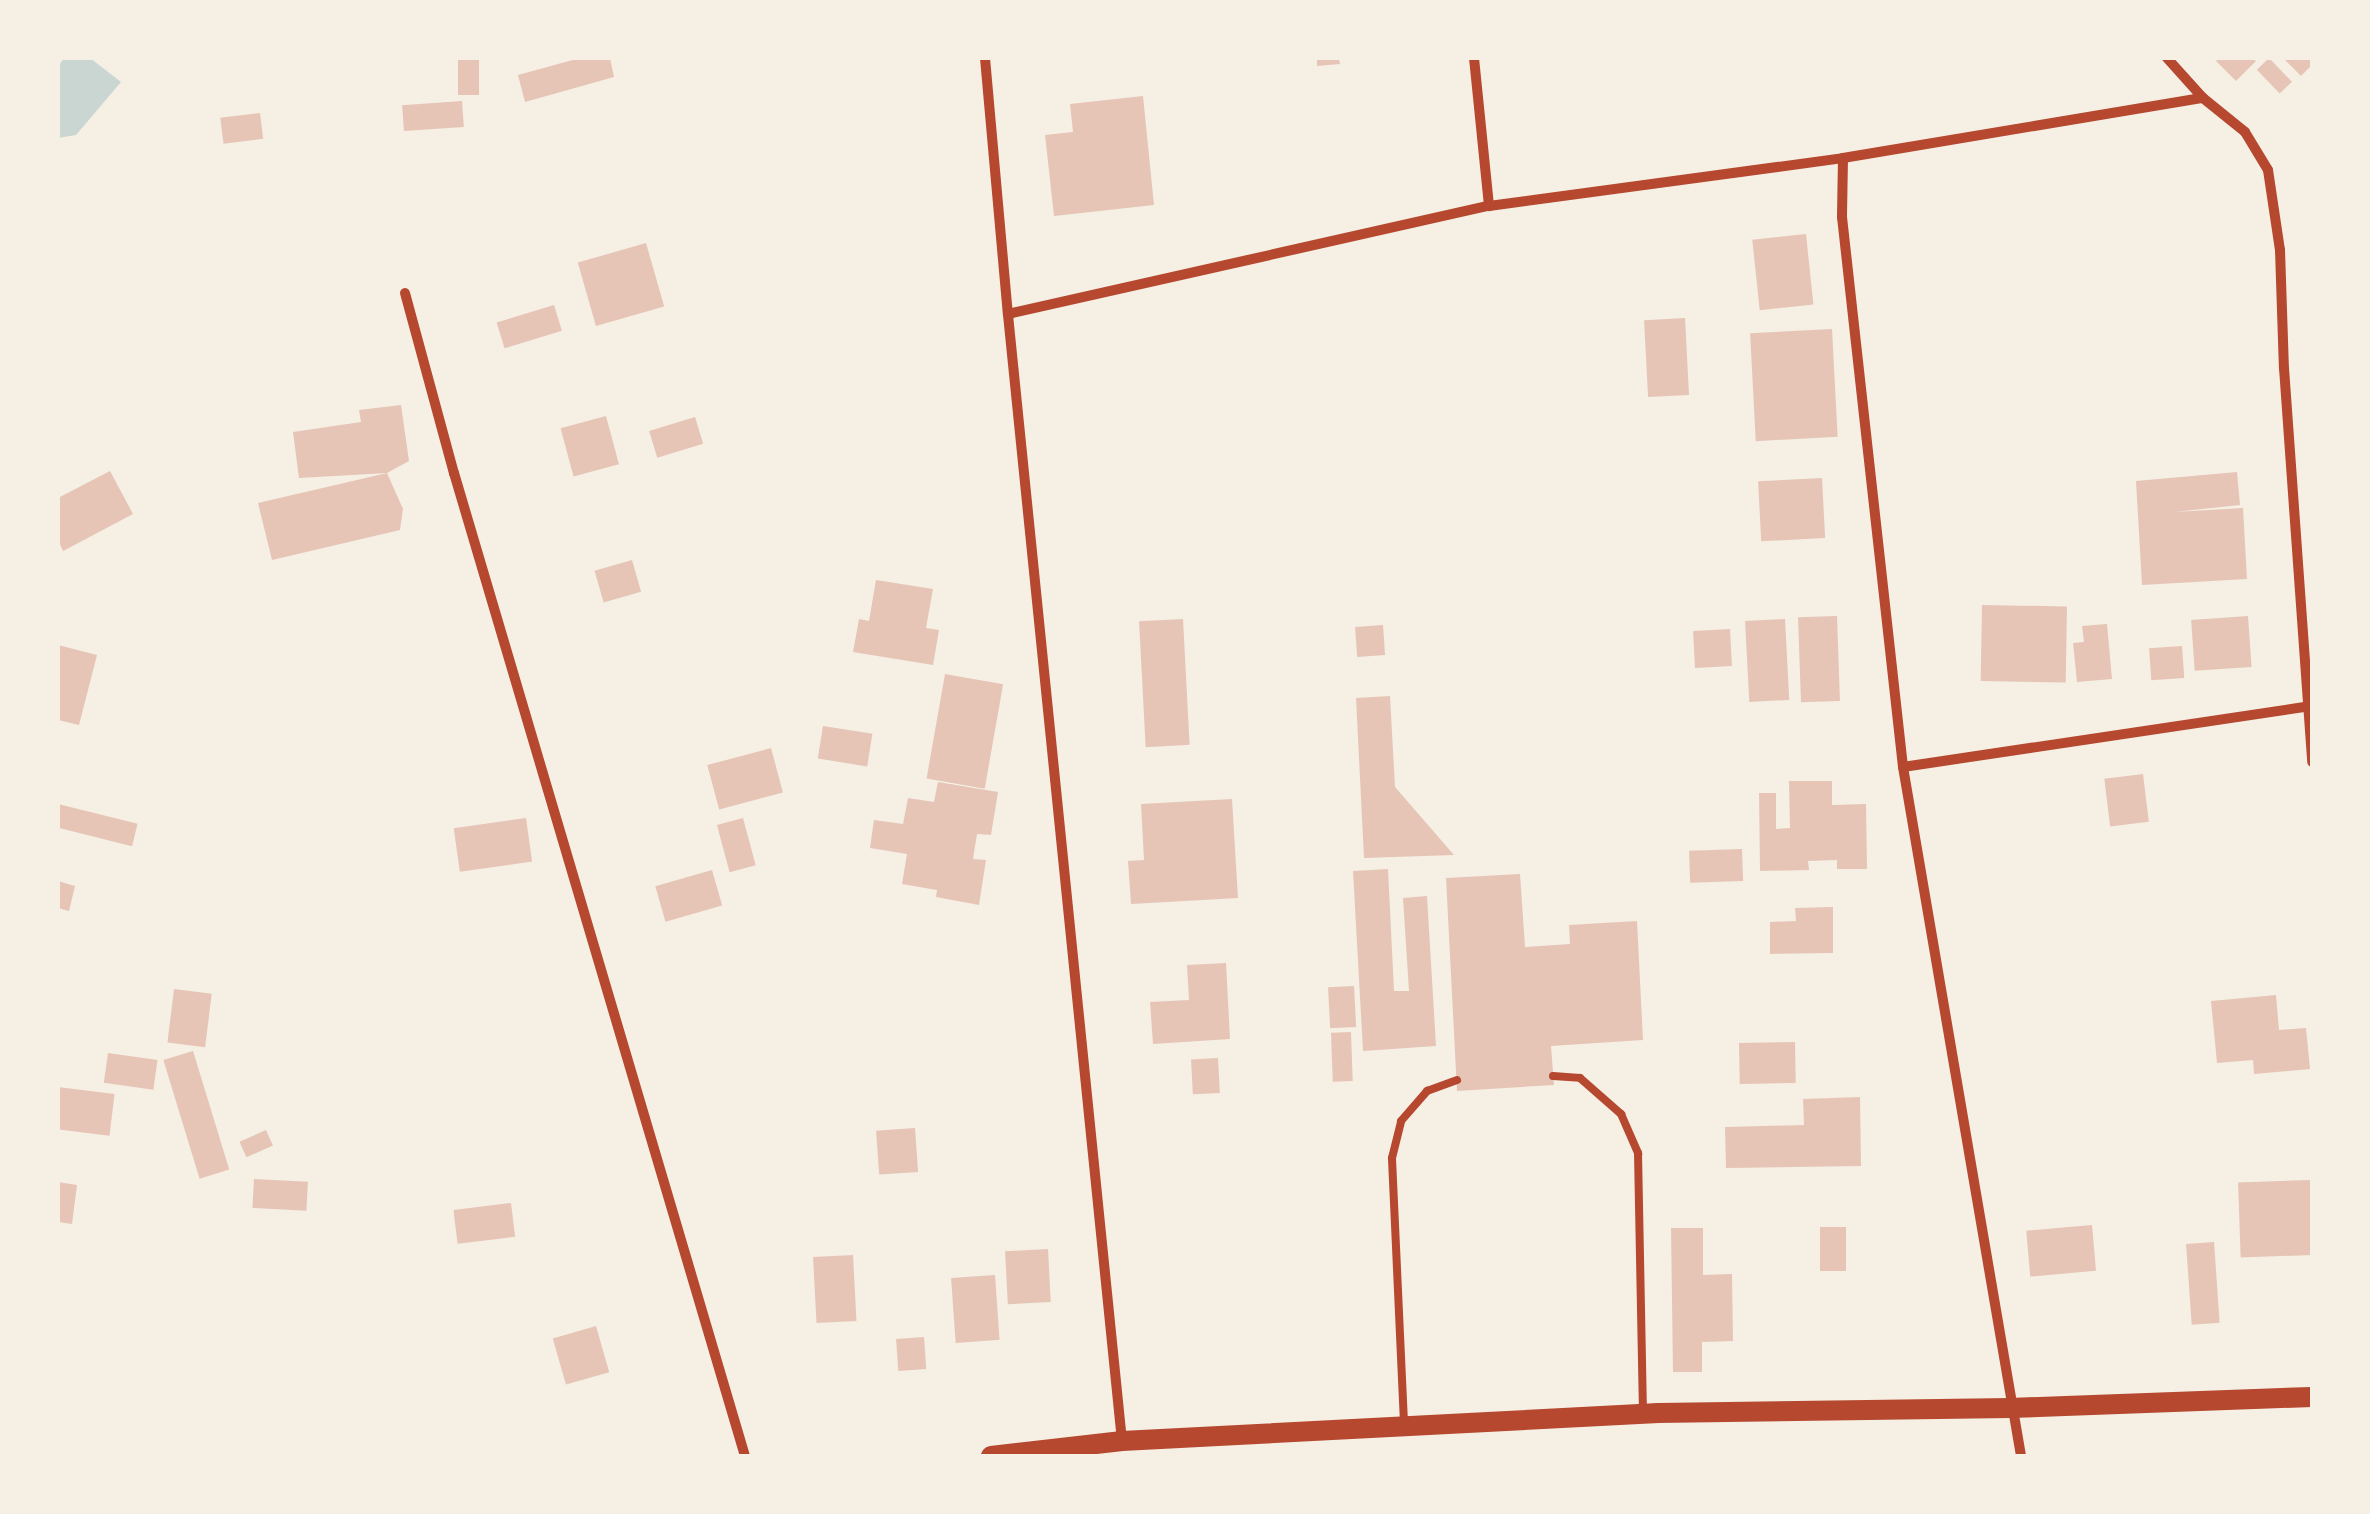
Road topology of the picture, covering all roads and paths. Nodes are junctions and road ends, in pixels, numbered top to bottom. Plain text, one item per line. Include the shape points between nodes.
1 (985, 58) edge
2 (1474, 58) edge
3 (2167, 58) edge
4 (2203, 98) junction
5 (1843, 158) junction
6 (1489, 206) junction
7 (405, 293) dead end
8 (1008, 314) junction
9 (2310, 707) edge
10 (2312, 762) edge
11 (1903, 767) junction
12 (1553, 1076) dead end
13 (1457, 1080) dead end
14 (2312, 1397) edge
15 (2010, 1408) junction
16 (1643, 1414) junction
17 (1404, 1424) junction
18 (1124, 1449) edge
19 (744, 1456) edge
20 (991, 1456) edge
21 (2020, 1456) edge

1 - 8 street
2 - 6 street
3 - 4 street
4 - 5 street
4 - 9 street via 2244,132 2268,170 2280,250
5 - 6 street
5 - 11 street via 1842,217
6 - 8 street
7 - 19 street
8 - 18 street
9 - 10 street
9 - 11 street
11 - 15 street
12 - 16 lane via 1580,1078 1621,1114 1638,1153
13 - 17 lane via 1427,1091 1400,1121 1392,1158
14 - 15 main road
15 - 16 main road
15 - 21 street
16 - 17 main road
17 - 18 main road
18 - 20 main road

